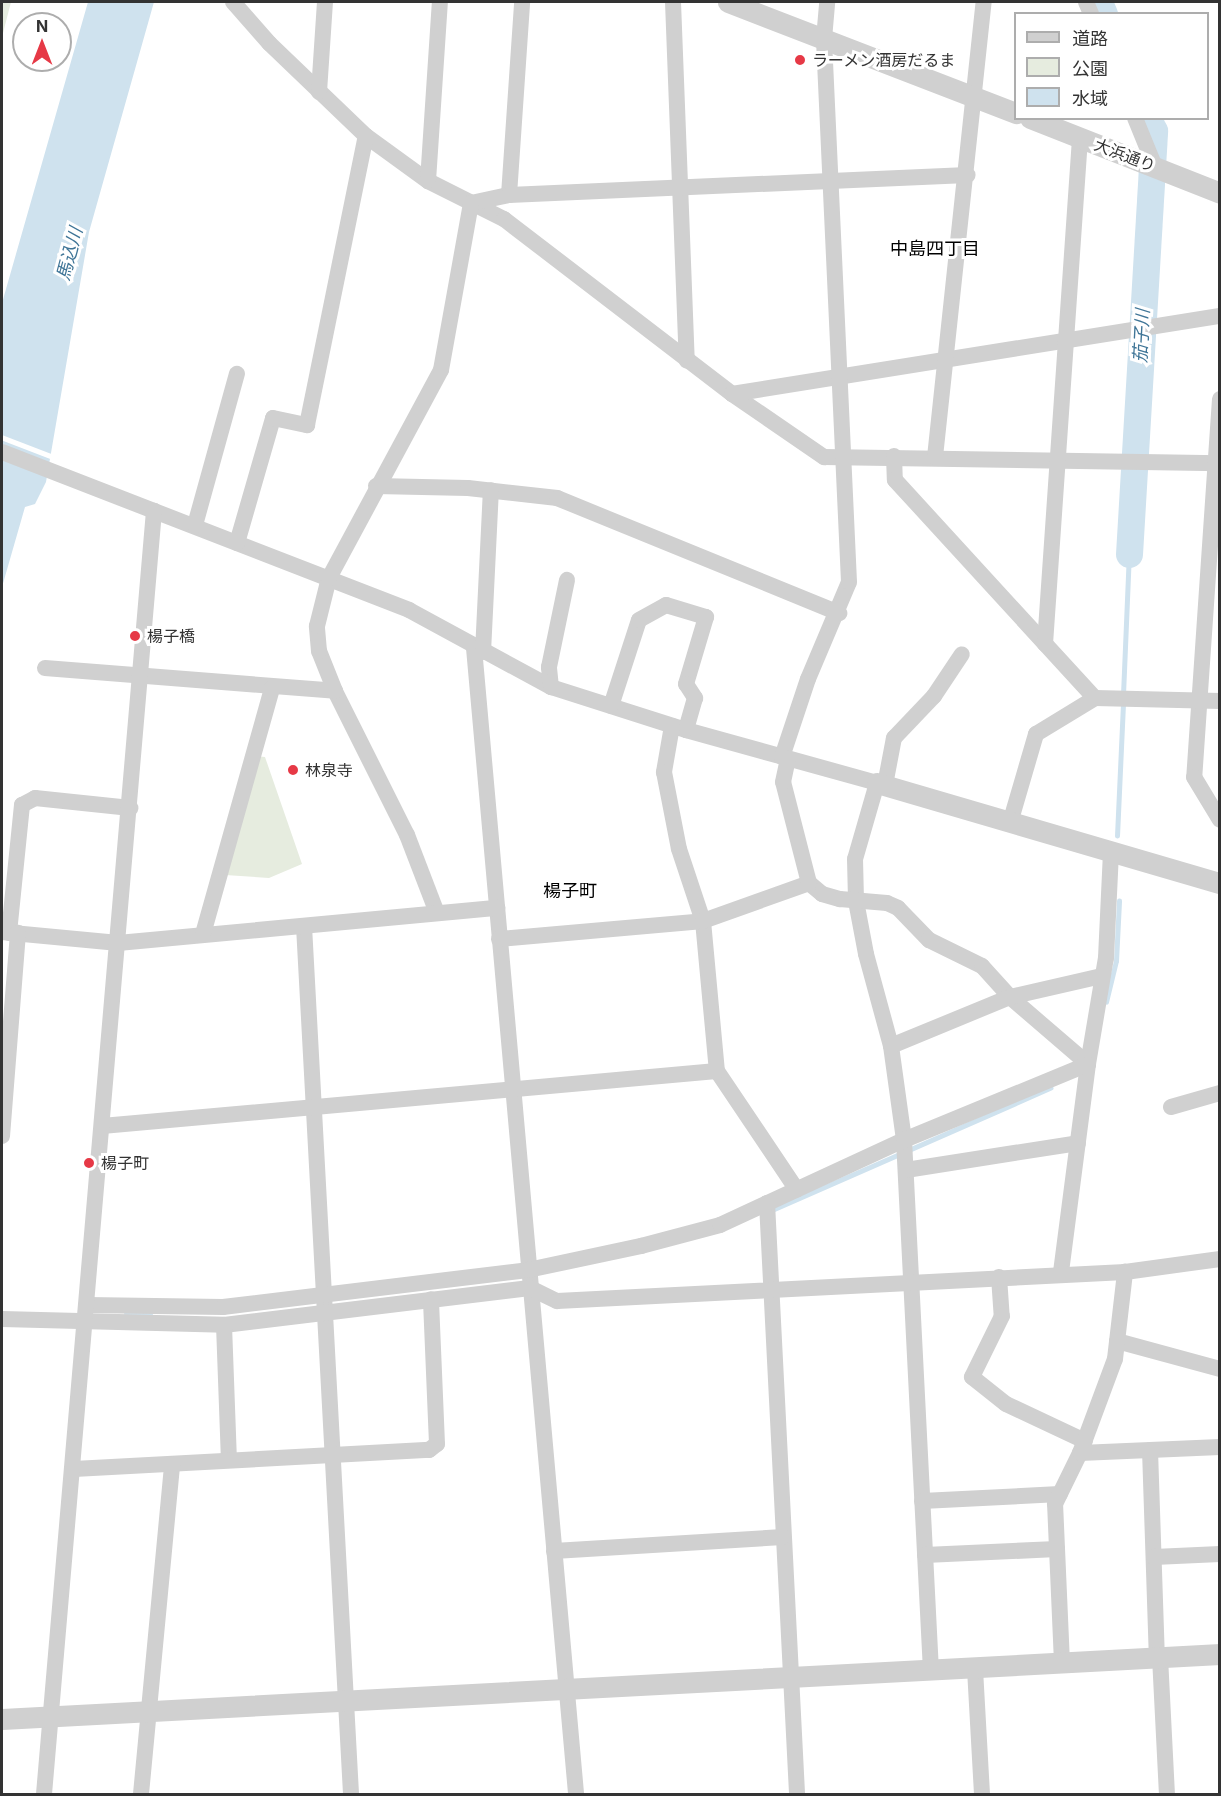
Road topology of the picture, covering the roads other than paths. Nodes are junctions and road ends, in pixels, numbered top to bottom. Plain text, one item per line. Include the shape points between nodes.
1 (233, 2) edge
2 (325, 2) edge
3 (440, 2) edge
4 (522, 2) edge
5 (673, 2) edge
6 (728, 2) edge
7 (827, 2) edge
8 (984, 2) edge
9 (824, 39) junction
10 (319, 92) junction
11 (976, 98) junction
12 (1014, 112) edge
13 (1035, 120) edge
14 (1136, 120) edge
15 (366, 136) junction
16 (1080, 138) junction
17 (1155, 167) junction
18 (968, 174) junction
19 (428, 181) junction
20 (832, 181) junction
21 (682, 187) junction
22 (1220, 192) edge
23 (509, 195) junction
24 (471, 203) junction
25 (1220, 316) edge
26 (1065, 341) junction
27 (687, 361) junction
28 (944, 361) junction
29 (237, 374) dead end
30 (841, 378) junction
31 (732, 394) junction
32 (1220, 399) edge
33 (2, 452) edge
34 (845, 456) junction
35 (894, 456) junction
36 (935, 457) junction
37 (1057, 459) junction
38 (1217, 463) edge
39 (376, 486) junction
40 (491, 490) junction
41 (154, 511) junction
42 (195, 525) junction
43 (237, 543) junction
44 (329, 578) junction
45 (567, 580) dead end
46 (839, 613) junction
47 (1045, 644) junction
48 (478, 650) junction
49 (962, 654) dead end
50 (45, 668) dead end
51 (140, 675) junction
52 (551, 687) junction
53 (272, 689) junction
54 (335, 691) junction
55 (1095, 699) junction
56 (1220, 701) edge
57 (1198, 703) junction
58 (611, 706) junction
59 (679, 728) junction
60 (785, 758) junction
61 (881, 784) junction
62 (129, 808) junction
63 (1220, 820) edge
64 (1010, 823) junction
65 (1112, 853) junction
66 (808, 883) junction
67 (1220, 883) edge
68 (856, 901) junction
69 (496, 908) junction
70 (437, 913) junction
71 (703, 921) junction
72 (303, 926) junction
73 (10, 933) edge
74 (203, 934) junction
75 (499, 939) junction
76 (118, 943) junction
77 (1102, 976) junction
78 (1010, 997) junction
79 (891, 1046) junction
80 (1088, 1064) junction
81 (717, 1071) junction
82 (4, 1081) edge
83 (512, 1090) junction
84 (1220, 1093) edge
85 (1171, 1107) dead end
86 (315, 1109) junction
87 (102, 1126) junction
88 (2, 1136) edge
89 (904, 1140) junction
90 (1078, 1143) junction
91 (906, 1170) junction
92 (797, 1190) junction
93 (767, 1203) junction
94 (1220, 1259) edge
95 (528, 1270) junction
96 (1061, 1272) junction
97 (1125, 1272) junction
98 (999, 1277) junction
99 (911, 1282) junction
100 (530, 1288) junction
101 (770, 1290) junction
102 (431, 1299) junction
103 (326, 1303) junction
104 (87, 1313) junction
105 (2, 1319) edge
106 (224, 1325) junction
107 (1117, 1341) junction
108 (1220, 1369) edge
109 (1082, 1447) junction
110 (1220, 1447) edge
111 (1150, 1450) junction
112 (334, 1454) junction
113 (229, 1460) junction
114 (172, 1464) junction
115 (74, 1469) junction
116 (1060, 1494) junction
117 (922, 1501) junction
118 (783, 1537) junction
119 (1057, 1549) junction
120 (554, 1551) junction
121 (1220, 1554) edge
122 (925, 1555) junction
123 (1154, 1557) junction
124 (1220, 1654) edge
125 (1159, 1657) junction
126 (1062, 1662) junction
127 (975, 1669) junction
128 (931, 1671) junction
129 (790, 1678) junction
130 (567, 1690) junction
131 (347, 1701) junction
132 (149, 1712) junction
133 (50, 1716) junction
134 (2, 1719) edge
135 (44, 1794) edge
136 (141, 1794) edge
137 (351, 1794) edge
138 (576, 1794) edge
139 (796, 1794) edge
140 (982, 1794) edge
141 (1167, 1794) edge

1 - 10 street
2 - 10 street
3 - 19 street
4 - 23 street
5 - 21 street
6 - 9 street
7 - 9 street
8 - 11 street
9 - 11 street
9 - 20 street
10 - 15 street
11 - 12 street
11 - 18 street
13 - 16 street, 大浜通り
14 - 17 street
15 - 19 street
15 - 43 street via 307,425 273,418
16 - 17 street, 大浜通り
16 - 26 street
17 - 22 street, 大浜通り
18 - 20 street
18 - 28 street
19 - 24 street
20 - 21 street
20 - 30 street
21 - 23 street
21 - 27 street
23 - 24 street
24 - 27 street via 504,219
24 - 39 street via 441,370 429,400
25 - 26 street
26 - 28 street
26 - 37 street
27 - 31 street
28 - 30 street
28 - 36 street
29 - 42 street
30 - 31 street
30 - 34 street
31 - 34 street via 824,457
32 - 38 street
33 - 41 street
34 - 35 street
34 - 46 street via 849,582
35 - 36 street
35 - 47 street via 895,480
36 - 37 street
37 - 38 street
37 - 47 street
38 - 57 street
39 - 40 street
39 - 44 street
40 - 46 street via 557,498
40 - 48 street
41 - 42 street
41 - 51 street
42 - 43 street
43 - 44 street
44 - 48 street via 409,609
44 - 54 street via 317,627 319,651
45 - 52 street via 549,667
46 - 60 street via 808,679
47 - 55 street
48 - 52 street
48 - 69 street
49 - 61 street via 933,696 894,738
50 - 51 street
51 - 53 street
51 - 62 street
52 - 58 street
53 - 54 street
53 - 74 street
54 - 70 street via 407,835
55 - 57 street
55 - 64 street via 1036,734
56 - 57 street
57 - 63 street via 1194,777
58 - 59 street
58 - 59 street via 639,620 666,605 705,617 686,684 695,699
59 - 60 street
59 - 71 street via 664,772 679,849
60 - 61 street
60 - 66 street via 783,782
61 - 64 street
61 - 68 street via 855,859
62 - 73 street via 35,798 22,805
62 - 76 street
64 - 65 street
65 - 67 street
65 - 77 street
66 - 68 street via 822,894
66 - 71 street
68 - 78 street via 887,903 898,908 929,940 982,966
68 - 79 street
69 - 70 street
69 - 75 street
70 - 72 street
71 - 75 street
71 - 81 street
72 - 74 street
72 - 86 street
73 - 76 street
73 - 82 street
74 - 76 street
75 - 83 street
76 - 87 street
77 - 78 street
77 - 80 street
78 - 79 street
78 - 80 street
79 - 89 street
80 - 89 street
80 - 90 street
81 - 83 street
81 - 92 street
82 - 88 street
83 - 86 street
83 - 95 street
84 - 85 street
86 - 87 street
86 - 103 street
87 - 104 street
89 - 91 street
89 - 92 street
90 - 91 street
90 - 96 street
91 - 99 street
92 - 93 street
93 - 95 street via 720,1225
93 - 101 street
94 - 97 street
95 - 100 street
95 - 103 street
96 - 97 street
96 - 98 street
97 - 107 street
98 - 99 street
98 - 109 street via 1002,1317 972,1377 1006,1404
99 - 101 street
99 - 117 street
100 - 101 street via 557,1301
100 - 102 street
100 - 120 street
101 - 118 street
102 - 103 street
102 - 112 street via 437,1444 429,1450
103 - 104 street
103 - 106 street
103 - 112 street
104 - 105 street
104 - 106 street
104 - 115 street
106 - 113 street
107 - 108 street
107 - 109 street via 1115,1359
109 - 111 street
109 - 116 street
110 - 111 street
111 - 123 street
112 - 113 street
112 - 131 street
113 - 114 street
114 - 115 street
114 - 132 street
115 - 133 street
116 - 117 street
116 - 119 street via 1054,1504
117 - 122 street
118 - 120 street
118 - 129 street
119 - 122 street
119 - 126 street
120 - 130 street
121 - 123 street
122 - 128 street
123 - 125 street
124 - 125 street
125 - 126 street
125 - 141 street
126 - 127 street
127 - 128 street
127 - 140 street
128 - 129 street
129 - 130 street
129 - 139 street
130 - 131 street
130 - 138 street
131 - 132 street
131 - 137 street
132 - 133 street
132 - 136 street
133 - 134 street
133 - 135 street

